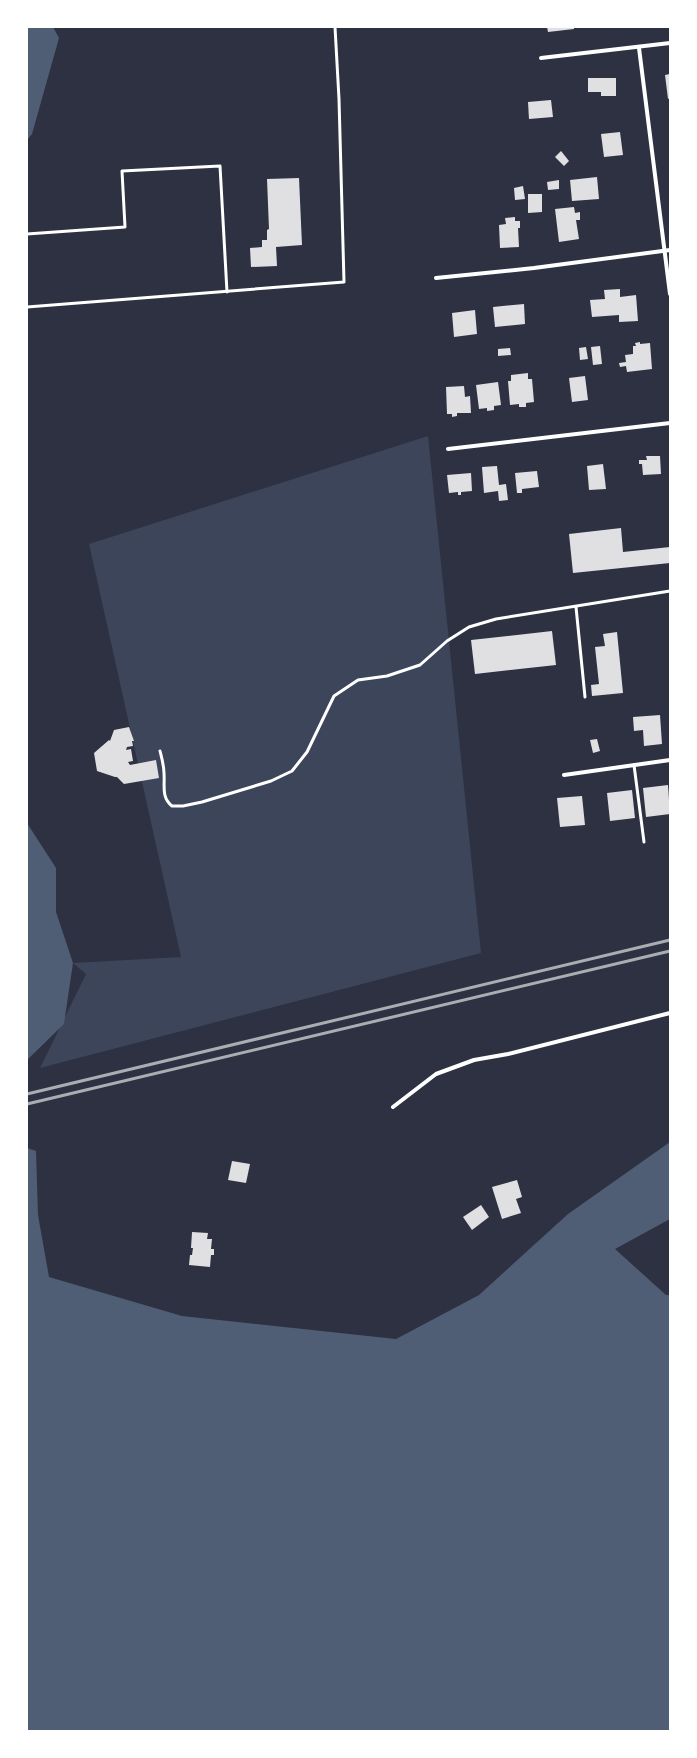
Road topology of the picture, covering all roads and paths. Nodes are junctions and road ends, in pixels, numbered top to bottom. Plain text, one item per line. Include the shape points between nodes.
1 (335, 27) edge
2 (670, 43) edge
3 (639, 48) junction
4 (541, 58) dead end
5 (27, 234) edge
6 (665, 250) junction
7 (670, 250) edge
8 (436, 278) dead end
9 (227, 292) junction
10 (670, 294) edge
11 (27, 307) edge
12 (670, 423) edge
13 (448, 449) dead end
14 (670, 591) edge
15 (576, 607) junction
16 (585, 697) dead end
17 (160, 751) dead end
18 (670, 760) edge
19 (634, 765) junction
20 (564, 775) dead end
21 (644, 842) dead end
22 (670, 1013) edge
23 (393, 1107) dead end

1 - 9 lane via 344,282
2 - 3 street
3 - 4 street
3 - 6 street
5 - 9 lane via 125,227 122,171 220,166
6 - 7 street
6 - 8 street
6 - 10 street
9 - 11 lane
12 - 13 street
14 - 15 lane
15 - 16 lane
15 - 17 lane via 496,619 470,627 447,641 420,665 387,676 358,680 334,696 307,752 292,771 265,783 202,802 172,806 166,801
18 - 19 street
19 - 20 street
19 - 21 lane
22 - 23 street via 508,1054 474,1060 436,1074

